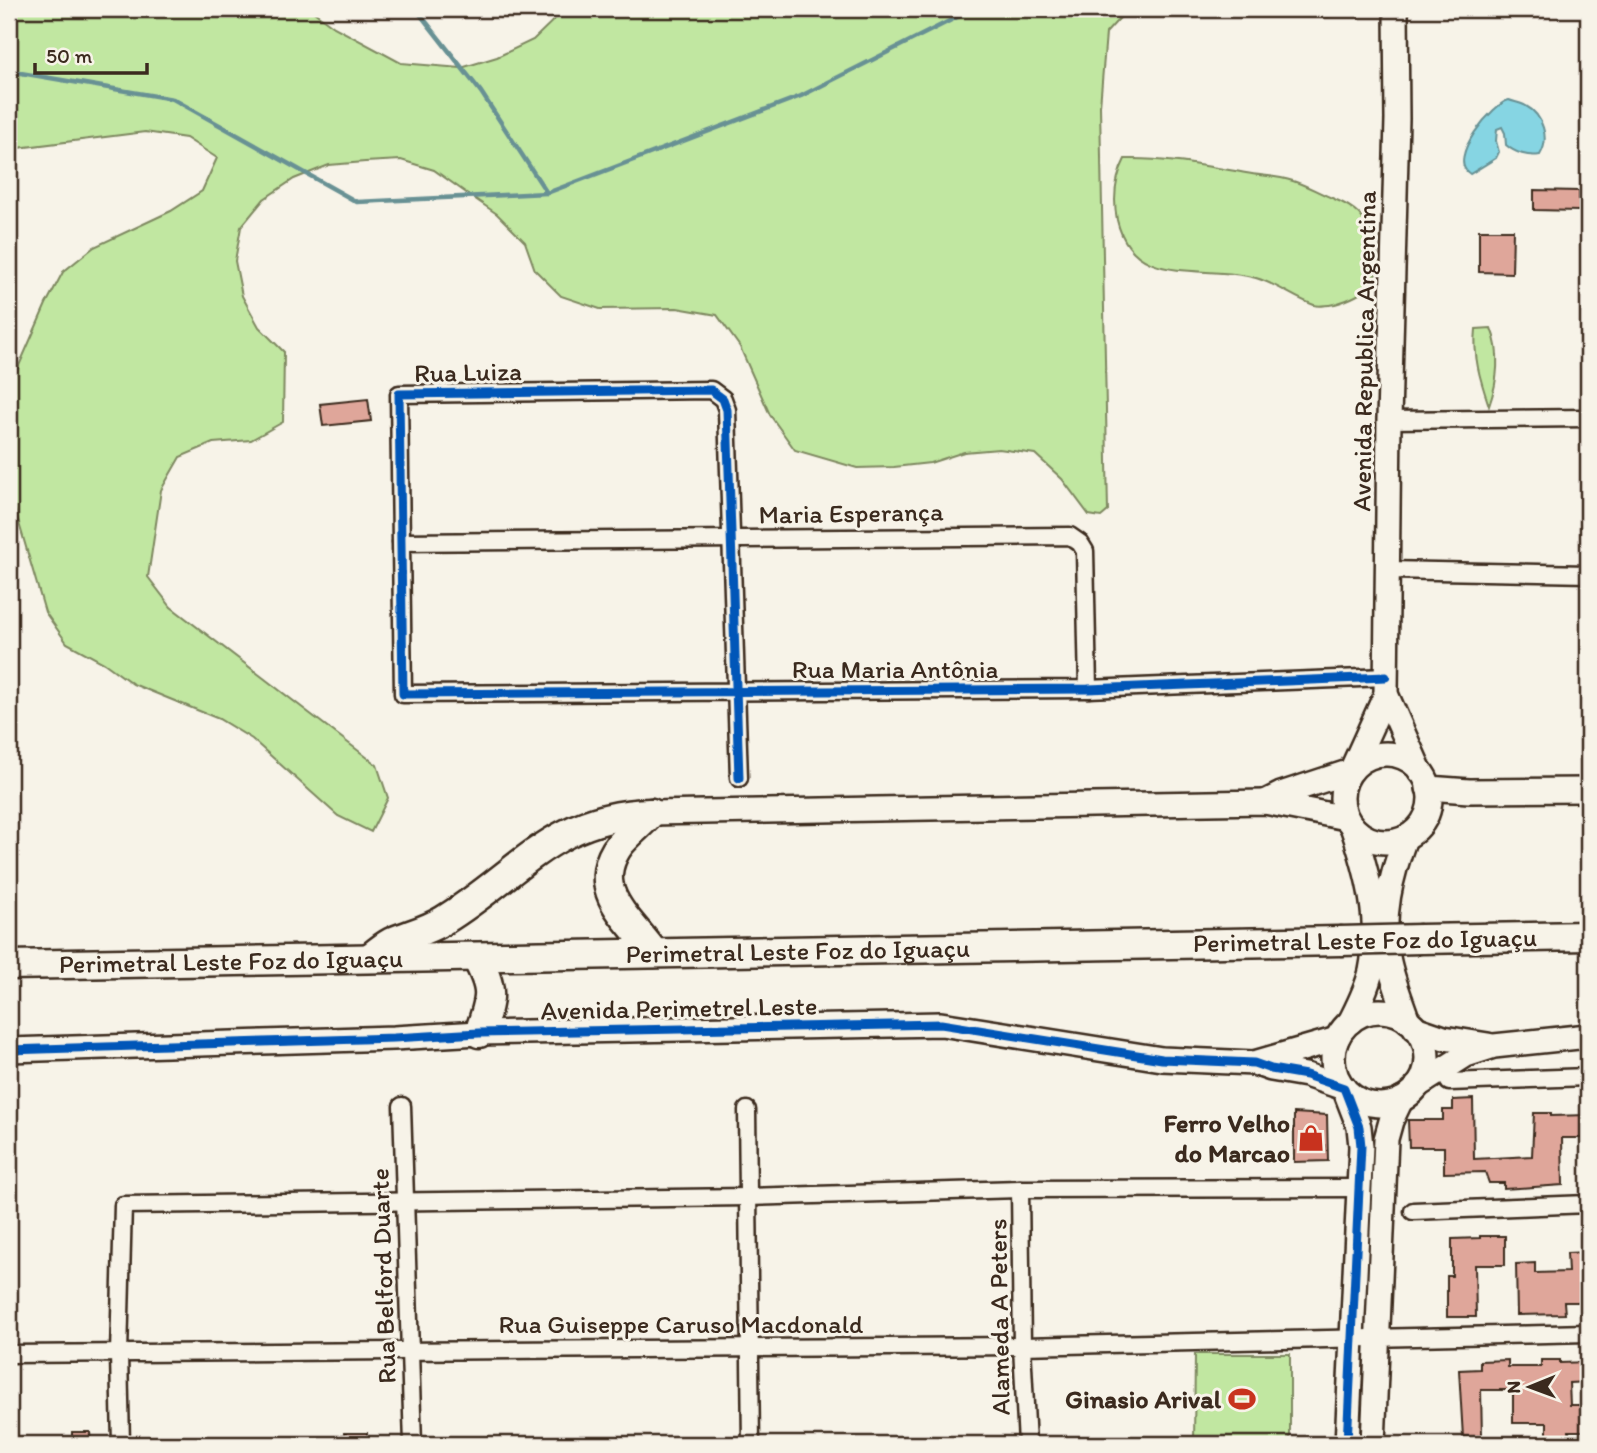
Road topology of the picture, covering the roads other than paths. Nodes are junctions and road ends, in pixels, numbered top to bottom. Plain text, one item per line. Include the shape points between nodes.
1 (1396, 9) edge
2 (1588, 418) edge
3 (1389, 420) junction
4 (732, 540) junction
5 (401, 542) junction
6 (1388, 570) junction
7 (1588, 574) edge
8 (1386, 685) junction
9 (1088, 689) junction
10 (738, 691) junction
11 (403, 694) joint
12 (1351, 771) junction
13 (739, 778) dead end
14 (1424, 780) junction
15 (1588, 790) edge
16 (1265, 802) junction
17 (651, 813) junction
18 (1349, 822) junction
19 (1405, 838) junction
20 (1588, 936) edge
21 (654, 953) junction
22 (476, 957) junction
23 (368, 959) junction
24 (9, 965) edge
25 (1412, 1024) junction
26 (1343, 1030) junction
27 (480, 1032) junction
28 (1588, 1036) edge
29 (1494, 1045) junction
30 (9, 1050) edge
31 (1254, 1063) junction
32 (1588, 1077) edge
33 (1449, 1082) dead end
34 (1344, 1088) junction
35 (1409, 1093) junction
36 (402, 1106) dead end
37 (747, 1110) dead end
38 (1360, 1188) junction
39 (1020, 1189) junction
40 (748, 1197) junction
41 (404, 1201) junction
42 (1588, 1204) edge
43 (1413, 1210) dead end
44 (1588, 1333) edge
45 (1379, 1336) junction
46 (1353, 1338) junction
47 (1022, 1346) junction
48 (751, 1348) junction
49 (410, 1351) junction
50 (9, 1354) edge
51 (119, 1354) junction
52 (121, 1444) edge
53 (413, 1444) edge
54 (751, 1444) edge
55 (1027, 1444) edge
56 (1347, 1444) edge
57 (1373, 1444) edge

1 - 3 street, Avenida Republica Argentina
2 - 3 street
3 - 6 street, Avenida Republica Argentina
4 - 5 street, Maria Esperança
4 - 5 street, Rua Luiza via 727,410 723,399 711,390 399,394
4 - 9 street, Maria Esperança via 1070,536 1085,551
4 - 10 street
5 - 11 street, Rua Luiza
6 - 7 street
6 - 8 street, Avenida Republica Argentina
8 - 9 street, Rua Maria Antônia
8 - 12 street, Avenida Republica Argentina
8 - 14 street, Avenida Republica Argentina
9 - 10 street, Rua Maria Antônia
10 - 11 street, Rua Maria Antônia
10 - 13 street
12 - 14 street via 1366,759 1385,754 1405,759
12 - 16 street
12 - 18 street via 1342,799
14 - 15 street via 1469,791
14 - 19 street via 1430,798 1426,817
16 - 17 street
16 - 18 street
17 - 21 highway via 617,849 609,888 616,907
17 - 23 highway via 617,816 562,835 446,919 393,942
18 - 19 street via 1376,842
18 - 26 street via 1370,883 1373,953 1367,986
19 - 25 street via 1393,869 1386,934 1388,959
20 - 21 highway, Perimetral Leste Foz do Iguaçu, bridge
21 - 22 highway, Perimetral Leste Foz do Iguaçu
22 - 23 highway, Perimetral Leste Foz do Iguaçu
22 - 27 highway via 489,981 489,1006
23 - 24 highway, Perimetral Leste Foz do Iguaçu
25 - 26 street via 1399,1015 1379,1011 1359,1016
25 - 29 street via 1444,1038
25 - 35 street via 1426,1057 1425,1068
26 - 31 street, Avenida Perimetrel Leste
26 - 34 street via 1333,1059
27 - 30 street, Avenida Perimetrel Leste
27 - 31 street, Avenida Perimetrel Leste via 940,1024 1162,1059
28 - 29 street
29 - 35 street via 1466,1055
31 - 34 street, Avenida Perimetrel Leste
32 - 33 street
34 - 35 street via 1370,1104 1391,1104
34 - 38 street via 1359,1127
35 - 45 street via 1391,1121 1386,1139
36 - 41 street, Rua Belford Duarte
37 - 40 street
38 - 39 street
38 - 46 street
39 - 40 street
39 - 47 street, Alameda A Peters
40 - 41 street
40 - 48 street
41 - 49 street, Rua Belford Duarte
41 - 51 street via 122,1205
42 - 43 street
44 - 45 street, Rua Guiseppe Caruso Macdonald
45 - 46 street, Rua Guiseppe Caruso Macdonald
45 - 57 street
46 - 47 street, Rua Guiseppe Caruso Macdonald
46 - 56 street
47 - 48 street, Rua Guiseppe Caruso Macdonald
47 - 55 street, Alameda A Peters
48 - 49 street, Rua Guiseppe Caruso Macdonald
48 - 54 street
49 - 51 street, Rua Guiseppe Caruso Macdonald
49 - 53 street, Rua Belford Duarte
50 - 51 street, Rua Guiseppe Caruso Macdonald
51 - 52 street

